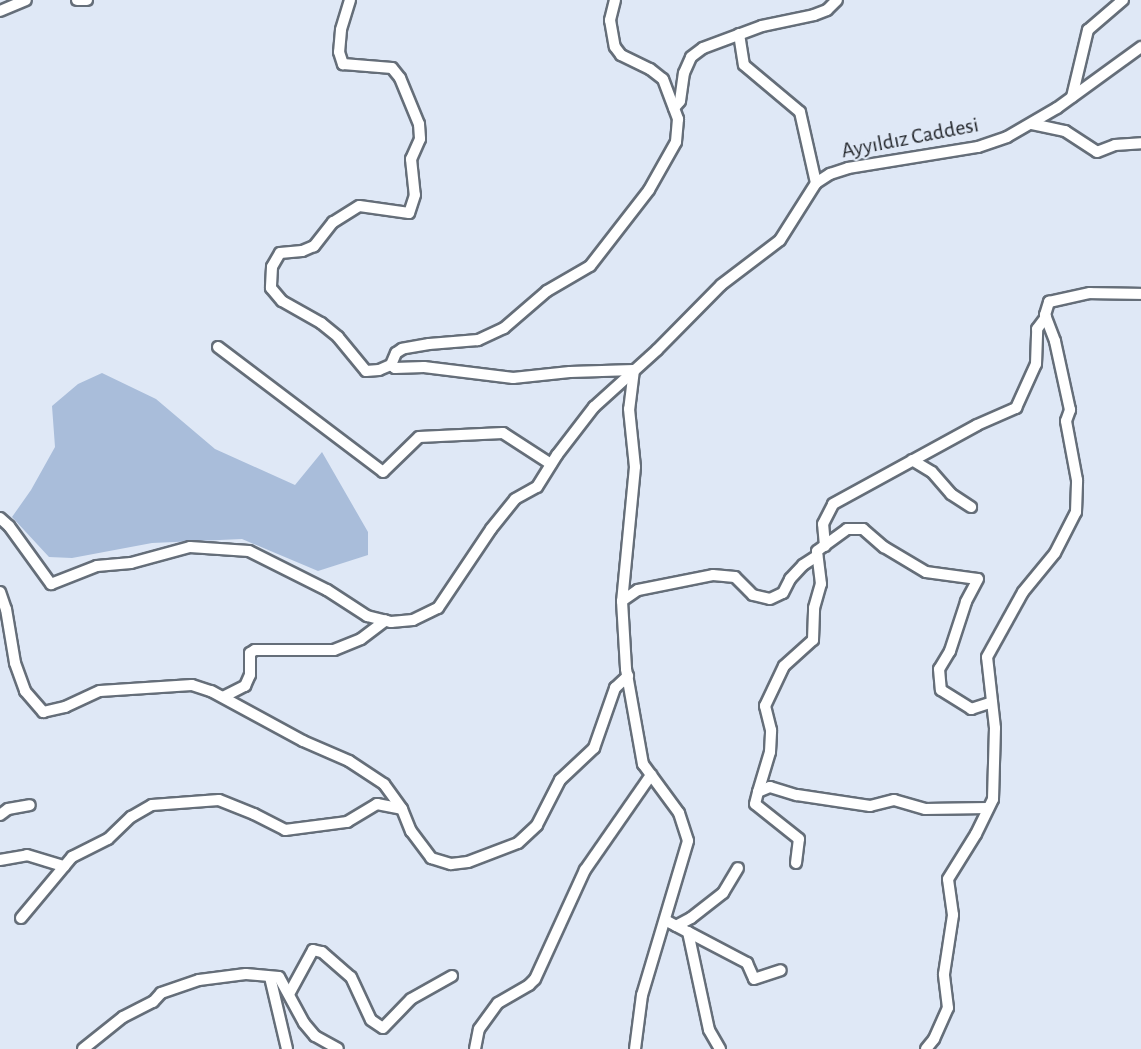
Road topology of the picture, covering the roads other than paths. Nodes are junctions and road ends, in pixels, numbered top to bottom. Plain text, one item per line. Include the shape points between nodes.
1 (26, 0) edge
2 (77, 0) edge
3 (87, 0) edge
4 (351, 0) edge
5 (615, 0) edge
6 (837, 0) edge
7 (1123, 0) edge
8 (0, 11) edge
9 (739, 34) junction
10 (1141, 46) edge
11 (1072, 97) junction
12 (674, 108) junction
13 (1032, 124) junction
14 (1141, 142) edge
15 (816, 183) junction
16 (1141, 294) edge
17 (1046, 318) junction
18 (218, 347) dead end
19 (391, 365) junction
20 (634, 370) junction
21 (912, 460) junction
22 (551, 464) junction
23 (971, 507) dead end
24 (0, 518) edge
25 (825, 546) junction
26 (818, 556) junction
27 (0, 592) edge
28 (622, 601) junction
29 (386, 620) junction
30 (628, 676) junction
31 (223, 698) junction
32 (992, 702) junction
33 (651, 775) junction
34 (758, 792) junction
35 (30, 805) dead end
36 (988, 808) junction
37 (402, 809) junction
38 (0, 815) edge
39 (0, 860) edge
40 (796, 864) dead end
41 (64, 866) junction
42 (738, 868) dead end
43 (21, 918) dead end
44 (665, 920) junction
45 (676, 926) junction
46 (688, 932) junction
47 (781, 970) dead end
48 (453, 976) dead end
49 (270, 977) junction
50 (289, 994) junction
51 (83, 1049) edge
52 (287, 1049) edge
53 (338, 1049) edge
54 (475, 1049) edge
55 (635, 1049) edge
56 (720, 1049) edge
57 (926, 1049) edge

1 - 8 street
2 - 3 street
4 - 19 street via 341,30 341,58 343,64 392,68 400,78 419,124 420,139 411,159 415,195 409,213 359,206 333,222 314,246 280,253 272,267 271,288 282,301 338,337 366,371
5 - 12 street via 610,20 615,47 621,56 650,69 663,80
6 - 9 street via 820,13
7 - 11 street via 1088,30
9 - 12 street via 691,57 680,101
9 - 15 street via 744,64 800,112
10 - 11 street, Ayyıldız Caddesi
11 - 13 street, Ayyıldız Caddesi
12 - 19 street via 678,131 671,153 642,199 590,266 547,291 492,335 462,343 402,349
13 - 14 street via 1065,131 1097,152
13 - 15 street, Ayyıldız Caddesi via 978,147 848,168
15 - 20 street via 780,240 721,285
16 - 17 street via 1090,293 1049,302
17 - 21 street via 1037,329 1036,364 1016,408
17 - 32 street via 1070,410 1066,421 1077,480 1076,512 1055,553 1023,592 987,657
18 - 22 street via 383,472 419,437 431,436 503,434
19 - 20 street via 513,378
20 - 22 street via 594,407
20 - 28 street via 629,409 635,467
21 - 23 street via 932,472 951,494
21 - 25 street via 834,504 823,524
22 - 29 street via 537,487 509,506 438,608 412,621
24 - 29 street via 51,584 97,566 131,563 190,547 249,551 327,590 367,616
25 - 26 street via 817,551
25 - 32 street via 847,529 863,529 884,547 926,572 978,579 951,651 939,669 941,690 971,709
26 - 28 street via 796,572 783,593 770,599 753,595 735,577 713,574 638,590
26 - 34 street via 821,584 814,608 813,640 784,666 765,706 771,730 770,752
27 - 31 street via 25,691 43,712 100,692 138,688 192,685
28 - 30 street
29 - 31 street via 361,639 334,650 255,650 250,653 250,675 245,686
30 - 33 street via 643,764
30 - 37 street via 615,688 594,748 560,780 537,825 518,843 468,862 451,864 431,858 411,831
31 - 37 street via 349,761 384,784
32 - 36 street via 993,799
33 - 44 street via 679,813 688,842
33 - 54 street via 585,870 535,979 498,1003 479,1029
34 - 36 street via 770,787 870,806 894,800 925,809
34 - 40 street via 755,804 799,839
35 - 38 street via 8,809
36 - 57 street via 948,879 953,915 944,974 948,1008
37 - 41 street via 377,804 347,822 285,830 219,800 152,805 131,817 108,839 72,856
39 - 41 street via 27,855
41 - 43 street
42 - 45 street via 723,893
44 - 45 street
44 - 55 street via 642,995
45 - 46 street
46 - 47 street via 747,963 754,979
46 - 56 street via 709,1030
48 - 50 street via 411,999 383,1028 370,1020 351,977 322,952 313,950
49 - 50 street via 279,977
49 - 51 street via 223,975 178,986 123,1017
49 - 52 street
50 - 53 street via 315,1036

